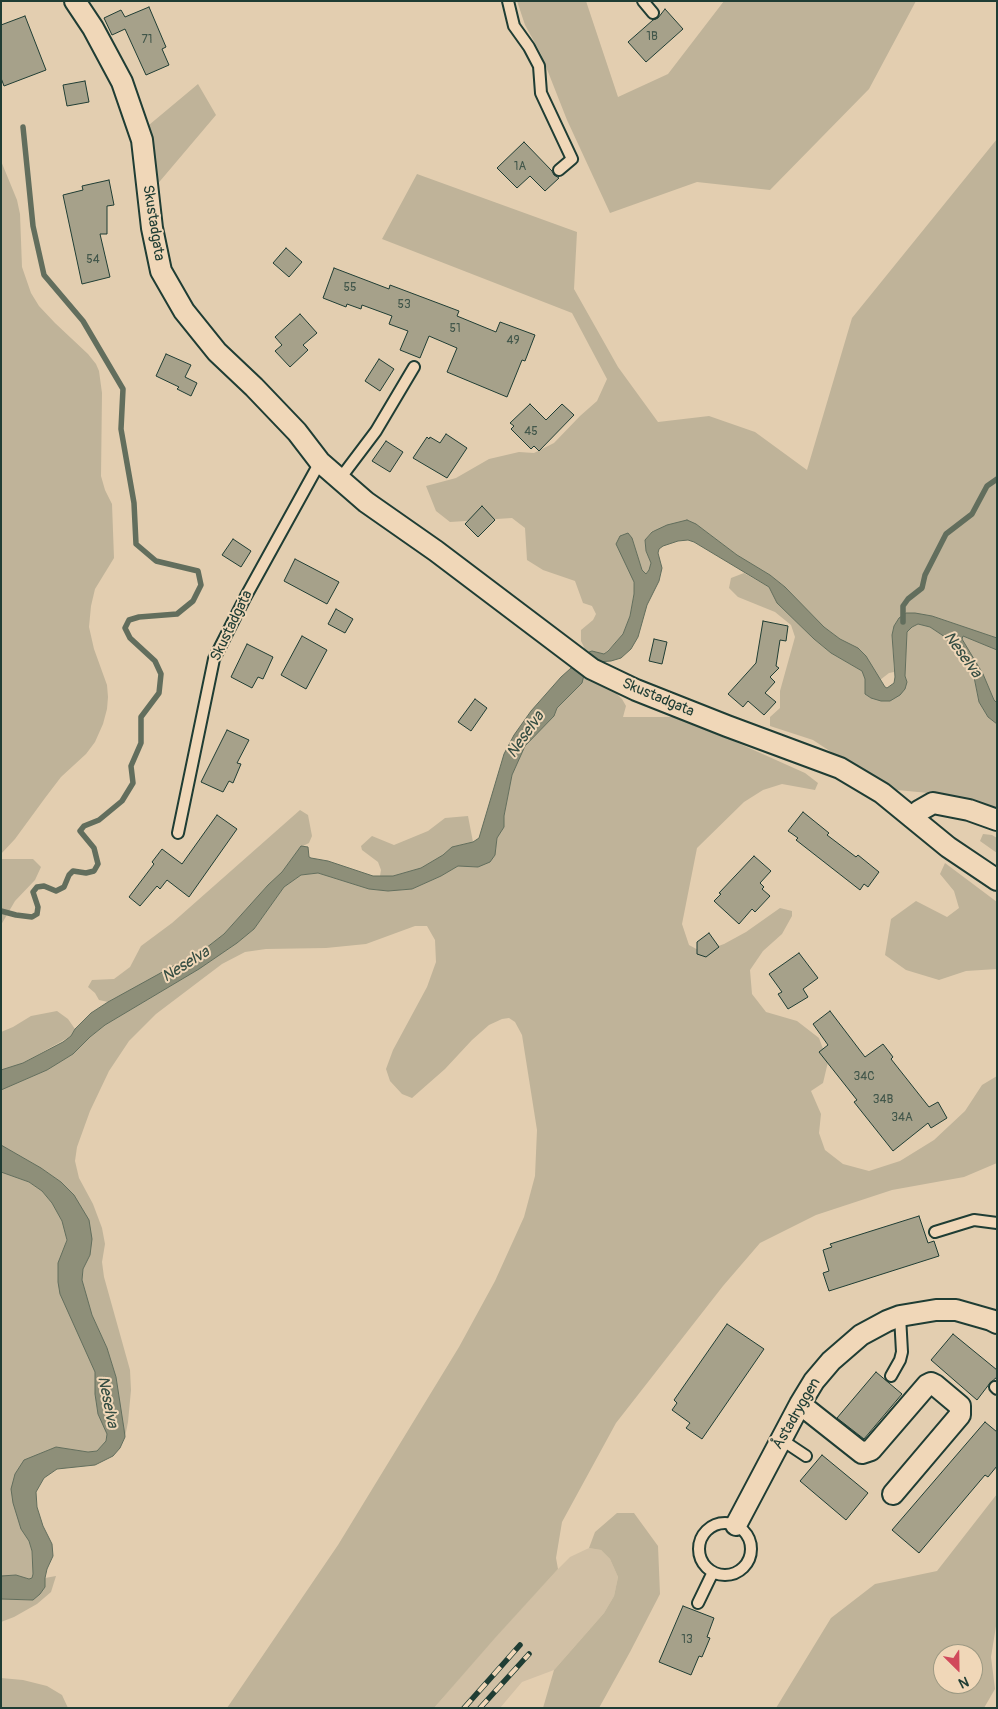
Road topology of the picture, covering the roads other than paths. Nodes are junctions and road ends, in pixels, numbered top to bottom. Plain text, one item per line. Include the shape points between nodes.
1 (75, 1) edge
2 (508, 1) edge
3 (643, 1) edge
4 (652, 13) dead end
5 (559, 170) dead end
6 (414, 367) dead end
7 (320, 462) junction
8 (339, 480) junction
9 (913, 818) junction
10 (997, 820) edge
11 (178, 833) dead end
12 (997, 880) edge
13 (997, 1223) edge
14 (935, 1232) dead end
15 (900, 1316) junction
16 (997, 1324) edge
17 (891, 1376) dead end
18 (800, 1404) junction
19 (782, 1440) junction
20 (806, 1456) dead end
21 (893, 1494) dead end
22 (736, 1525) junction
23 (713, 1572) junction
24 (698, 1603) dead end

1 - 7 street, Skustadgata via 122,82 142,140 152,228 161,271 184,311 218,352 297,432
2 - 5 lane via 514,26 539,66 541,93 572,159
3 - 4 lane
6 - 8 lane via 376,431
7 - 8 street, Skustadgata
7 - 11 lane, Skustadgata via 214,659
8 - 9 street, Skustadgata via 585,664 636,690 840,768 882,793
9 - 10 street via 933,803
9 - 12 street, Skustadgata via 948,847
13 - 14 lane via 974,1220
15 - 16 street, Åstadryggen via 956,1310
15 - 17 lane via 902,1352
15 - 18 street, Åstadryggen via 861,1335 814,1381
18 - 19 street, Åstadryggen
18 - 21 street via 862,1452 871,1450 931,1383 960,1406 960,1415
19 - 20 lane
19 - 22 street, Åstadryggen
22 - 23 lane via 724,1523 708,1529 701,1539 700,1555 705,1566
22 - 23 lane via 744,1530 751,1544 751,1556 735,1574 724,1576
23 - 24 lane

